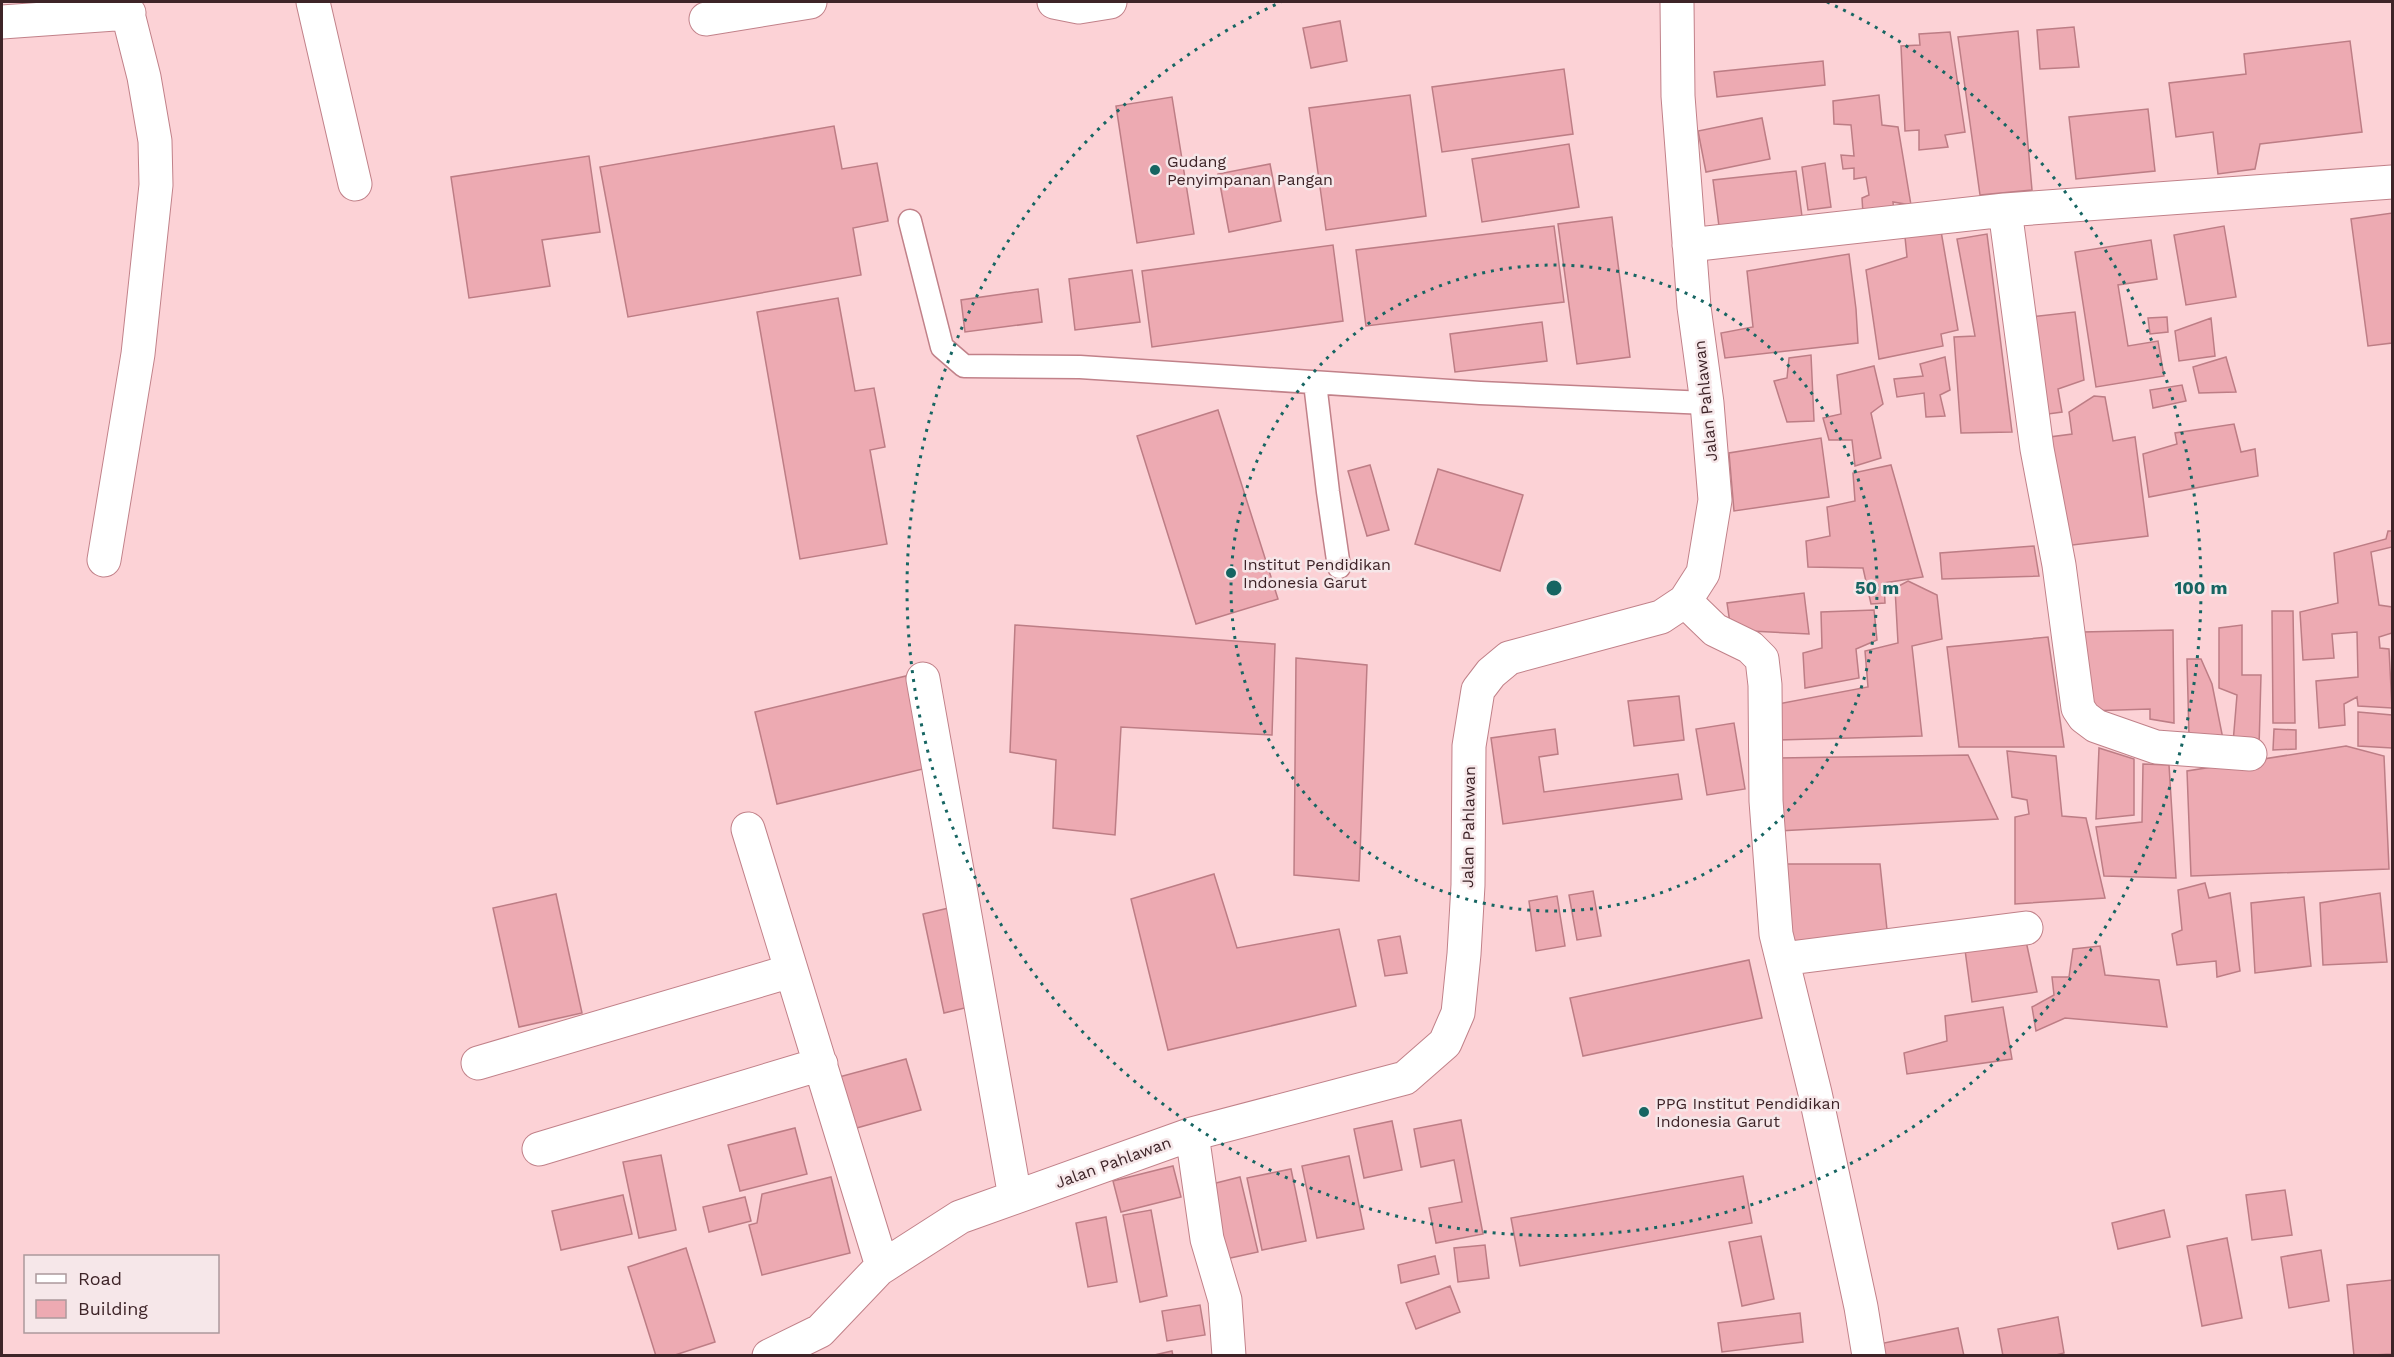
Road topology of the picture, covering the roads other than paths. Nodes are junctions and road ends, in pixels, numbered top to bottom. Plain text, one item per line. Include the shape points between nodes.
1 (313, 2) edge
2 (810, 2) edge
3 (1054, 2) edge
4 (1110, 2) edge
5 (1677, 2) edge
6 (127, 7) edge
7 (706, 20) dead end
8 (2, 22) edge
9 (2392, 182) edge
10 (355, 184) dead end
11 (2005, 210) junction
12 (910, 221) dead end
13 (1689, 245) junction
14 (1315, 383) junction
15 (1707, 403) junction
16 (104, 560) dead end
17 (1339, 567) dead end
18 (1685, 601) junction
19 (923, 679) dead end
20 (2250, 754) dead end
21 (748, 829) dead end
22 (2026, 928) dead end
23 (1782, 959) junction
24 (791, 971) junction
25 (478, 1063) dead end
26 (821, 1064) junction
27 (1192, 1134) junction
28 (539, 1149) dead end
29 (1015, 1197) junction
30 (882, 1266) junction
31 (769, 1356) edge
32 (1229, 1356) edge
33 (1869, 1356) edge

1 - 10 street
2 - 7 street
3 - 4 street via 1079,7
5 - 13 street, Jalan Pahlawan via 1678,96
6 - 8 street
6 - 16 street via 153,130 156,185 138,354
9 - 11 street
11 - 13 street
11 - 20 street via 2037,449 2059,565 2078,708 2096,726 2156,747
12 - 14 lane via 942,347 963,366 1080,367
13 - 15 street, Jalan Pahlawan
14 - 15 lane
14 - 17 lane
15 - 18 street, Jalan Pahlawan via 1715,500 1703,573
18 - 23 street via 1715,630 1750,647 1762,659 1766,801 1776,934
18 - 27 street, Jalan Pahlawan via 1661,616 1509,658 1478,690 1469,746 1464,954 1458,1013 1445,1043 1405,1078
19 - 29 street
21 - 24 street
22 - 23 street
23 - 33 street via 1815,1093
24 - 25 street
24 - 26 street
26 - 28 street
26 - 30 street
27 - 29 street, Jalan Pahlawan
27 - 32 street via 1207,1239 1225,1300
29 - 30 street, Jalan Pahlawan via 960,1216
30 - 31 street, Jalan Pahlawan via 820,1330

